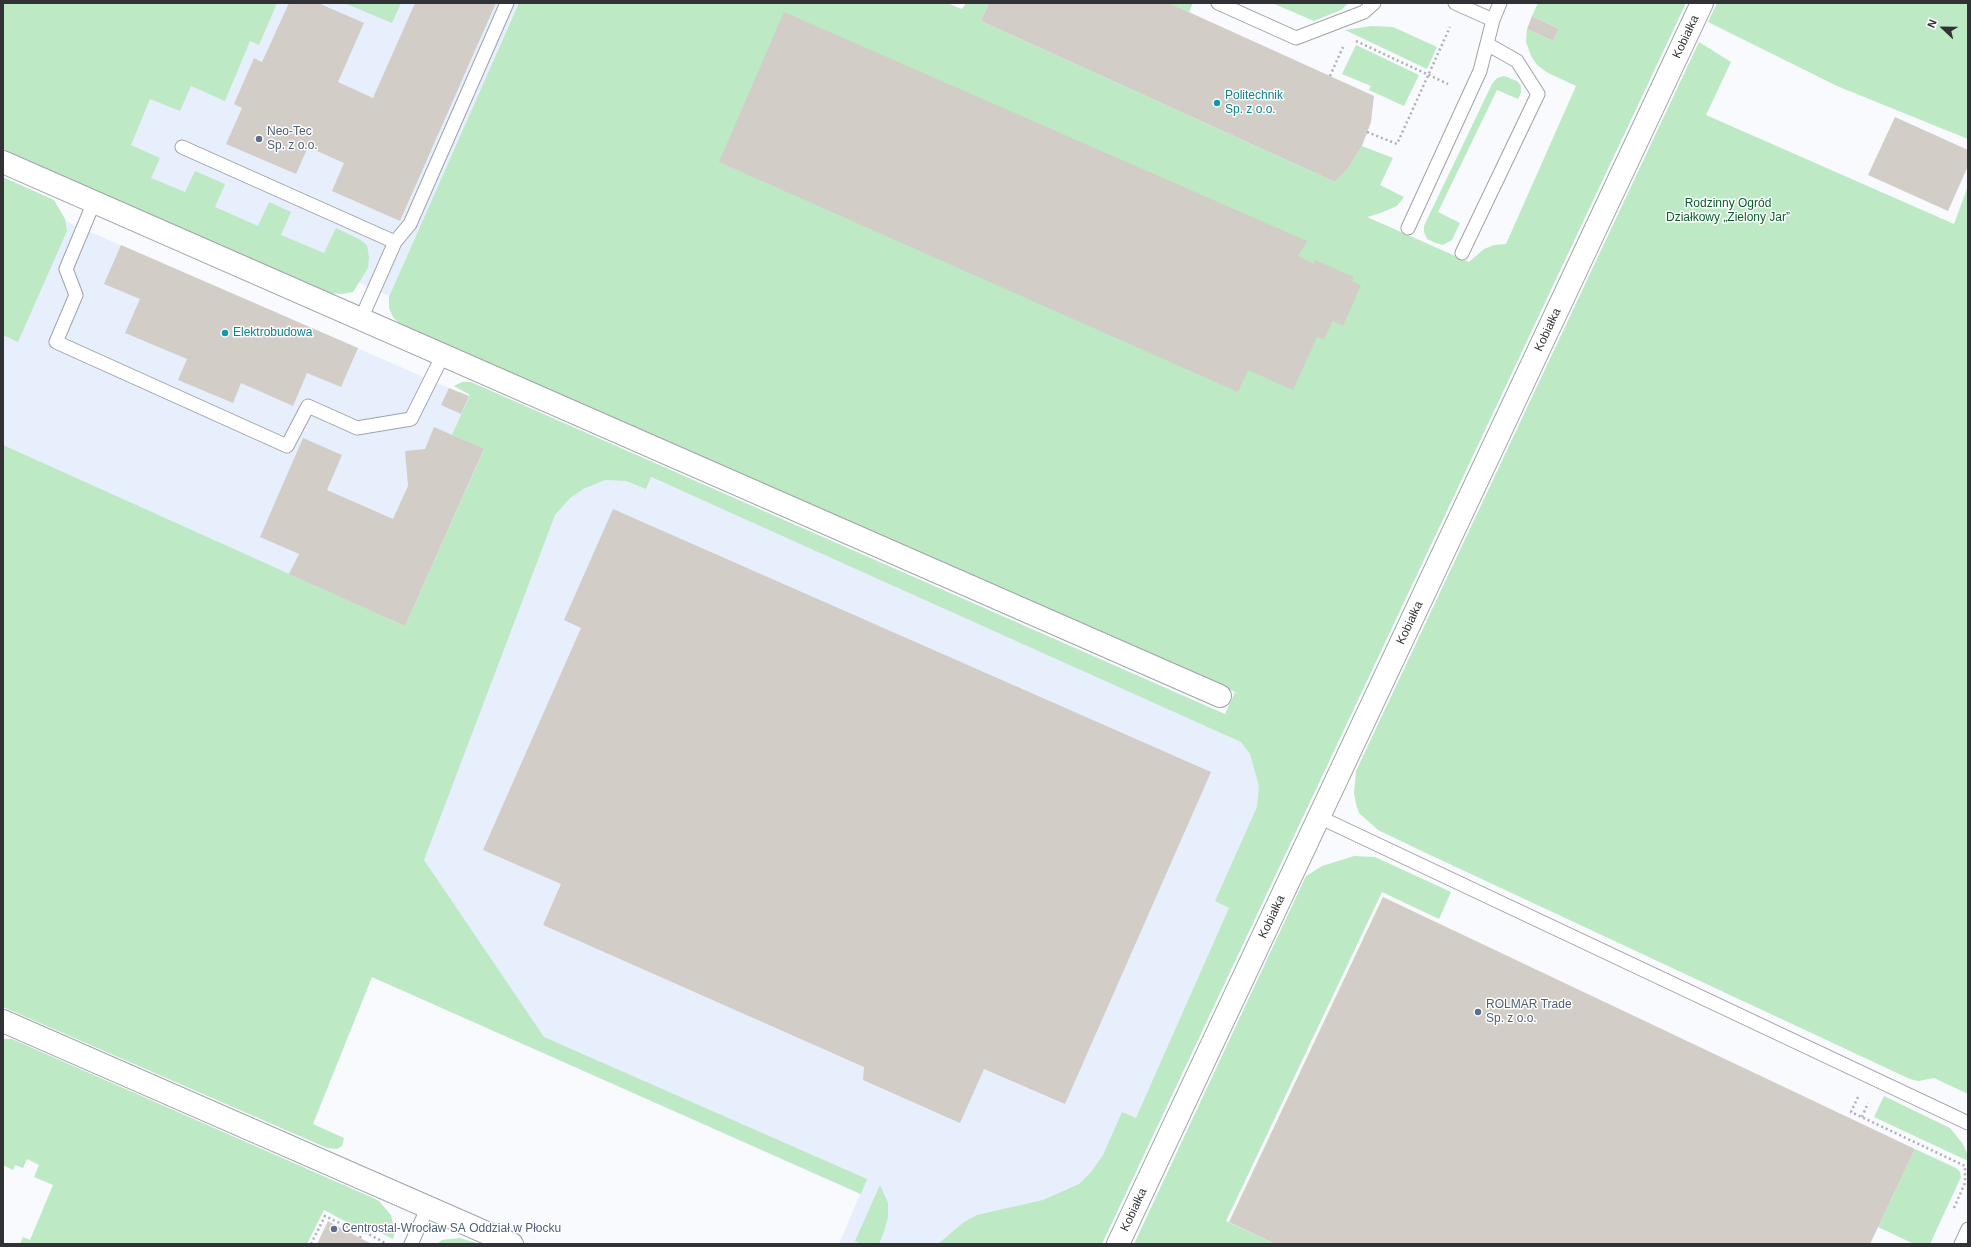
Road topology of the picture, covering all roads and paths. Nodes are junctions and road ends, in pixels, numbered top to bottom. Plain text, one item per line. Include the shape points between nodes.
1 (507, 3) edge
2 (1218, 3) edge
3 (1374, 3) edge
4 (1500, 3) edge
5 (1702, 3) edge
6 (1458, 4) edge
7 (1493, 20) junction
8 (1326, 27) junction
9 (1347, 37) junction
10 (1487, 44) junction
11 (1428, 75) junction
12 (1330, 76) dead end
13 (1470, 94) junction
14 (1367, 132) dead end
15 (182, 147) dead end
16 (3, 162) edge
17 (94, 202) junction
18 (1408, 228) dead end
19 (395, 242) junction
20 (1462, 253) dead end
21 (361, 319) junction
22 (443, 355) junction
23 (1220, 696) dead end
24 (1319, 817) junction
25 (3, 1021) edge
26 (1859, 1094) dead end
27 (1968, 1123) edge
28 (428, 1207) junction
29 (1952, 1212) dead end
30 (1968, 1229) edge
31 (363, 1231) junction
32 (360, 1238) dead end
33 (311, 1244) edge
34 (388, 1244) edge
35 (411, 1244) edge
36 (512, 1244) edge
37 (1118, 1244) edge
38 (1962, 1244) edge

1 - 19 lane via 410,224
2 - 8 lane via 1296,38
3 - 8 lane via 1364,12
4 - 7 lane
5 - 24 street, Kobiałka
6 - 7 lane
6 - 11 path
7 - 10 lane
8 - 9 path
9 - 11 path
9 - 12 path
10 - 13 lane via 1480,71
10 - 20 lane via 1517,61 1538,94
11 - 13 path
11 - 14 path via 1396,144
13 - 18 lane
15 - 19 lane
16 - 17 street
17 - 21 street
17 - 22 lane via 66,269 76,295 56,342 287,446 308,406 357,428 411,419
19 - 21 lane
21 - 22 street
22 - 23 street
24 - 27 lane
24 - 37 street, Kobiałka
25 - 28 street
26 - 29 path via 1851,1112 1965,1166 1965,1183
28 - 35 lane
28 - 36 street
30 - 38 lane
31 - 32 path
31 - 33 path via 356,1231 325,1216
31 - 34 path

